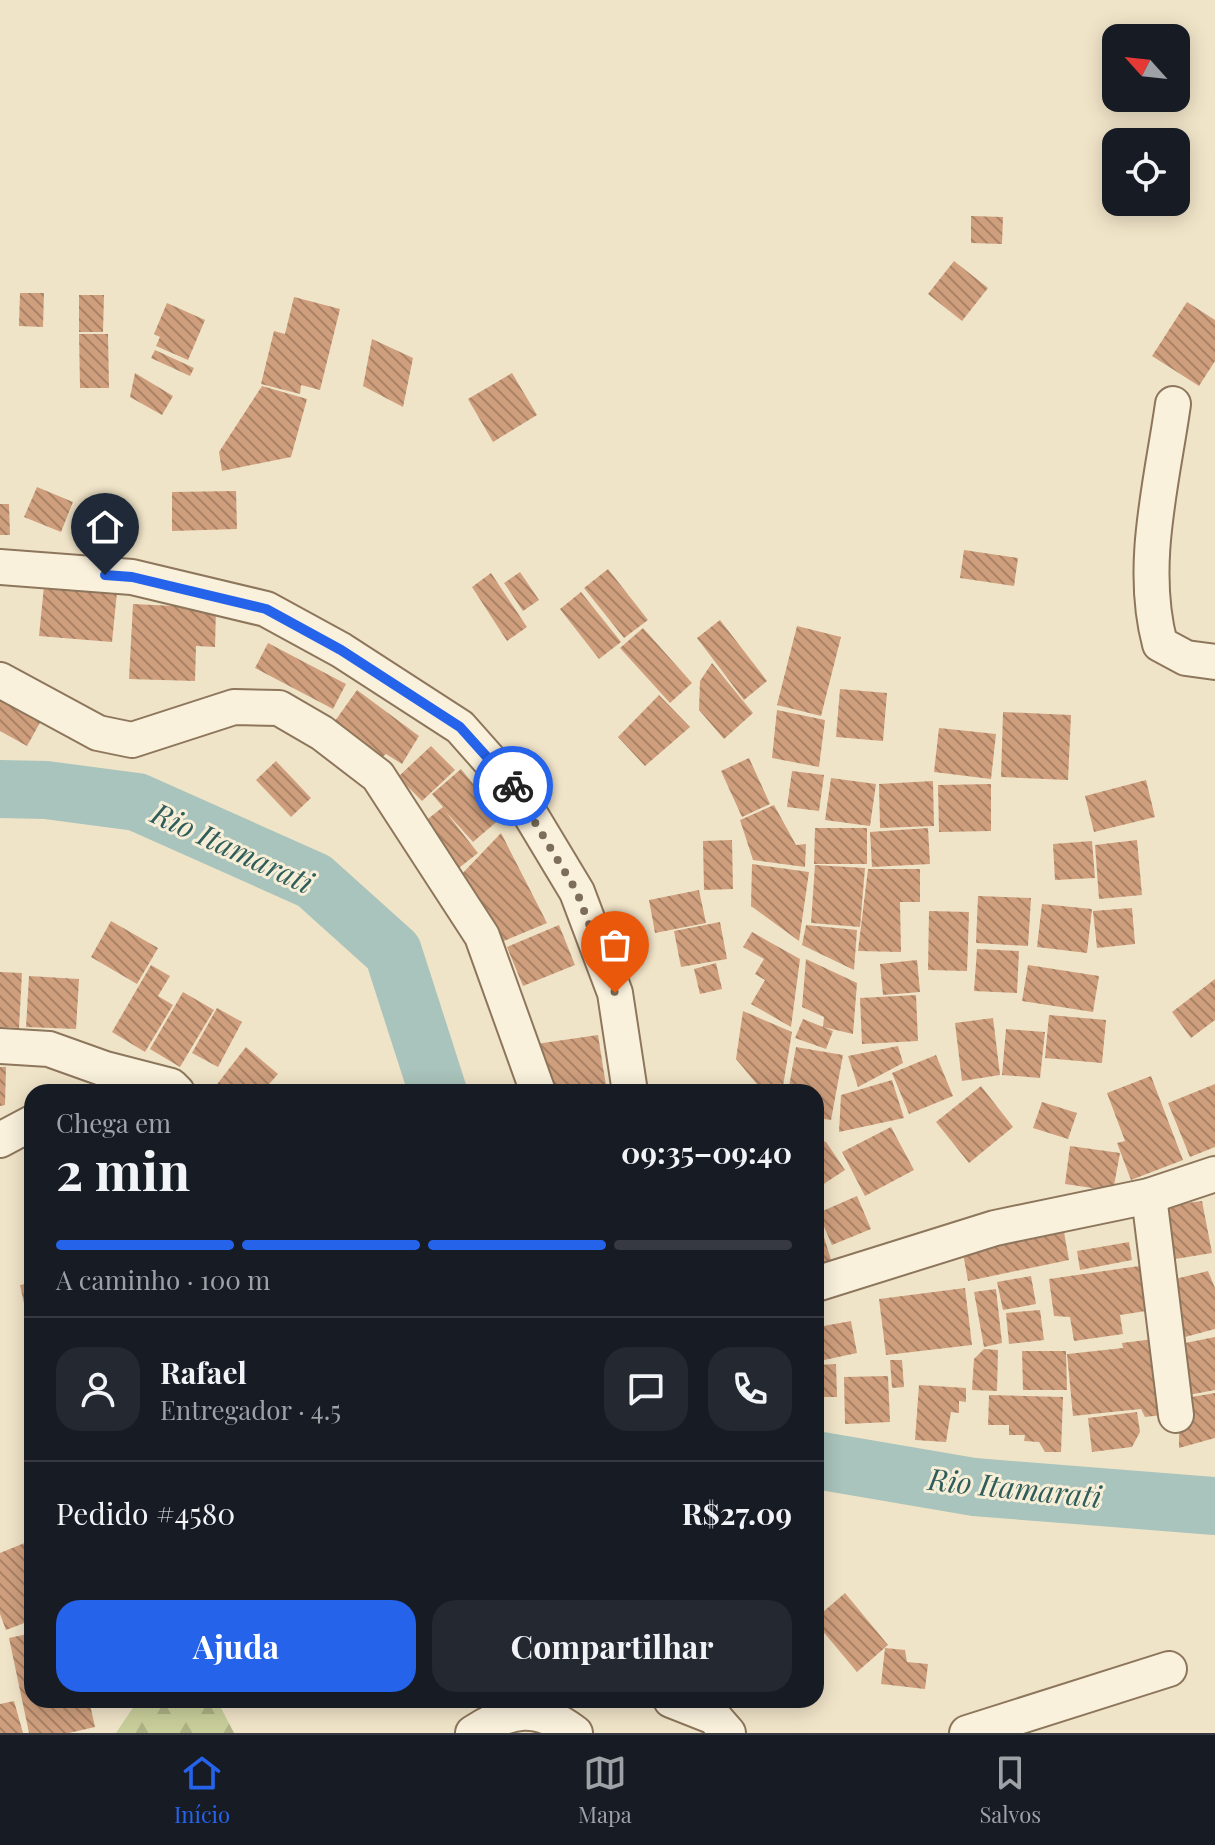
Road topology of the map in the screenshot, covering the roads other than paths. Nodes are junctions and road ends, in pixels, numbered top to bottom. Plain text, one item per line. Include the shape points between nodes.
1 (1173, 404) dead end
2 (0, 567) edge
3 (1215, 662) edge
4 (0, 680) edge
5 (0, 1046) edge
6 (105, 1069) junction
7 (88, 1084) edge
8 (163, 1084) edge
9 (535, 1084) edge
10 (629, 1084) edge
11 (24, 1127) edge
12 (0, 1140) edge
13 (1215, 1174) edge
14 (1149, 1196) junction
15 (824, 1281) edge
16 (1176, 1415) dead end
17 (1169, 1669) dead end
18 (691, 1708) edge
19 (473, 1733) edge
20 (575, 1733) edge
21 (728, 1733) edge
22 (967, 1733) edge

1 - 3 street via 1151,553 1152,616 1160,644 1186,658
2 - 10 street via 132,577 266,609 460,727 515,789 577,892 615,993
4 - 9 street via 98,733 132,740 234,707 279,708 322,733 378,776 482,936
5 - 6 street via 49,1049
6 - 7 street
6 - 8 street
11 - 12 street
13 - 14 street
14 - 15 street via 995,1228
14 - 16 street
17 - 22 street
18 - 21 street via 714,1717
19 - 20 street via 498,1717 528,1712 554,1717

